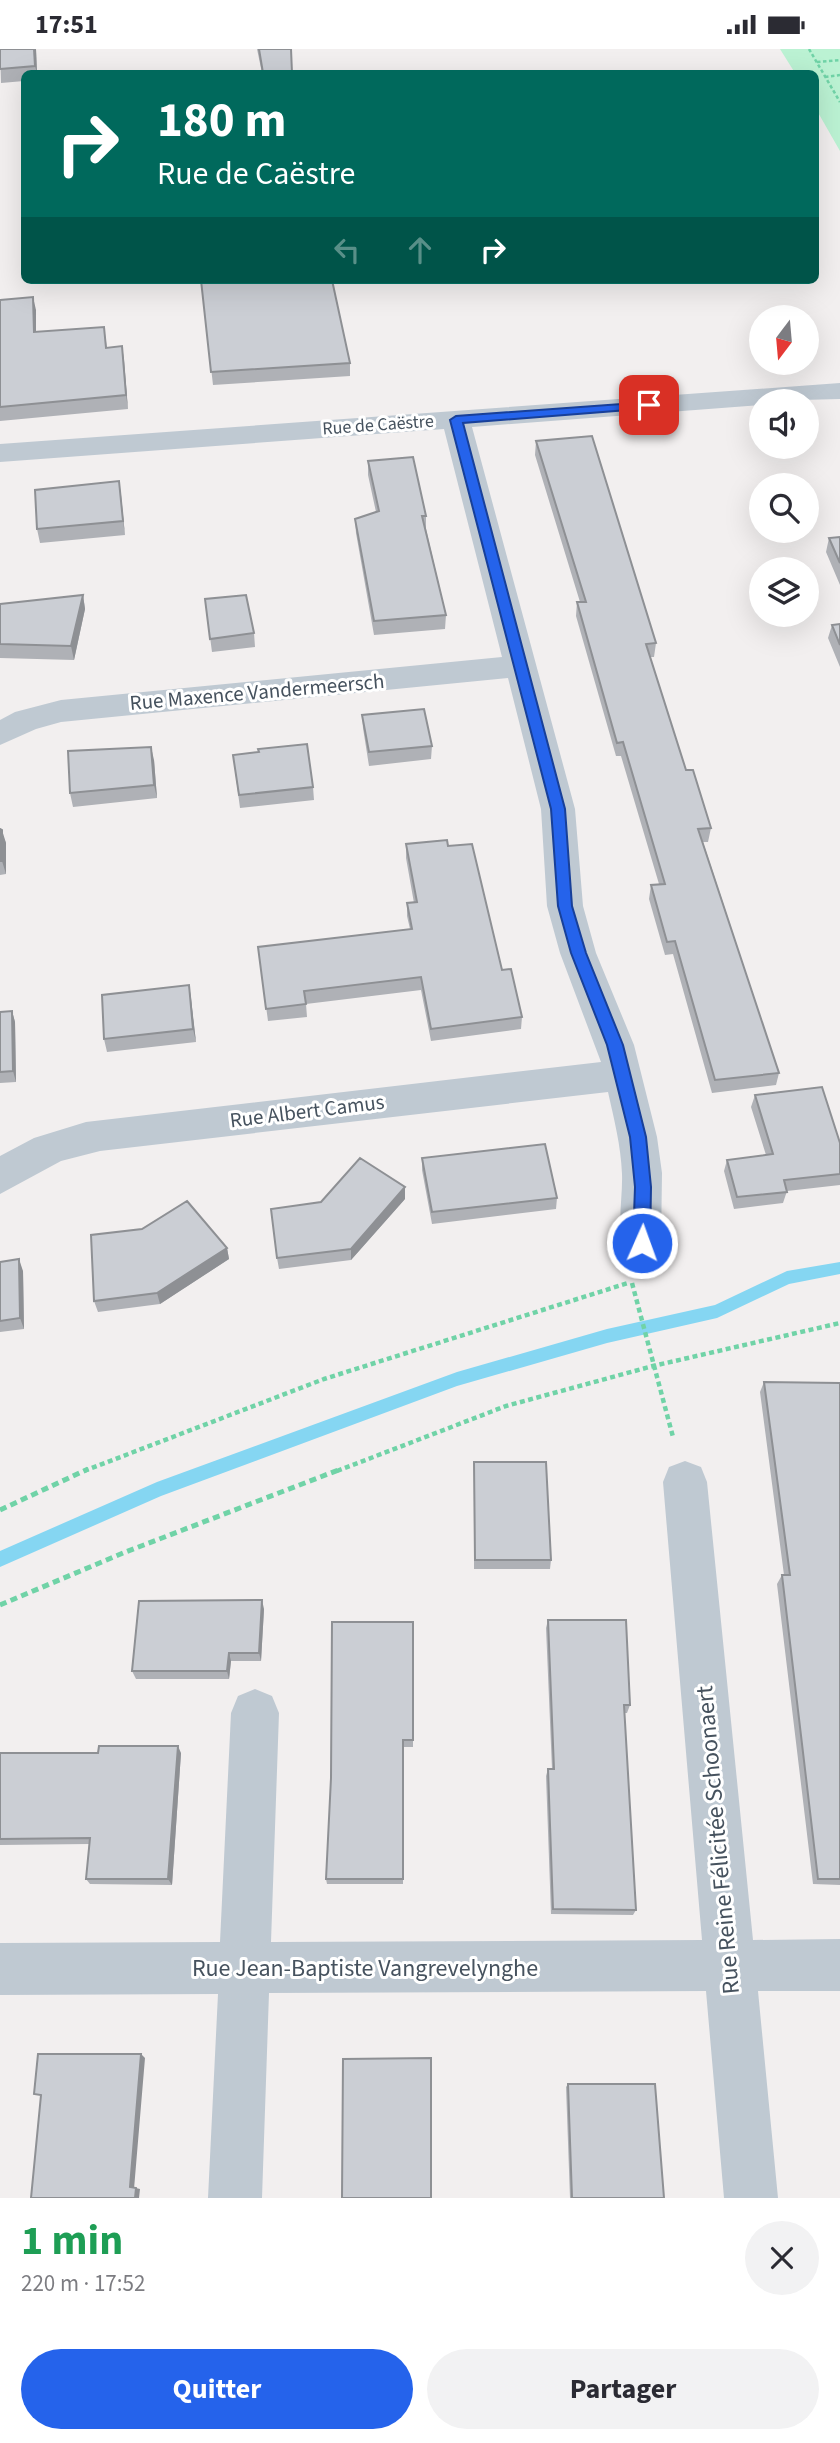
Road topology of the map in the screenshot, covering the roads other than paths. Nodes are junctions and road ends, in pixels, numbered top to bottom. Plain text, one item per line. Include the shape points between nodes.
1 (840, 391) edge
2 (456, 420) junction
3 (0, 453) edge
4 (519, 666) junction
5 (0, 734) edge
6 (624, 1075) junction
7 (0, 1177) edge
8 (642, 1243) dead end
9 (685, 1482) road end
10 (255, 1713) dead end
11 (840, 1965) edge
12 (730, 1966) junction
13 (244, 1968) junction
14 (0, 1969) edge
15 (235, 2198) edge
16 (751, 2198) edge

1 - 2 street, Rue de Caëstre
2 - 3 street, Rue de Caëstre
2 - 4 street
4 - 5 street, Rue Maxence Vandermeersch via 61,711 26,720
4 - 6 street via 558,809 565,906
6 - 7 street, Rue Albert Camus via 100,1135 52,1146
6 - 8 street via 642,1173
9 - 12 street, Rue Reine Félicitée Schoonaert
10 - 13 street
11 - 12 street, Rue Jean-Baptiste Vangrevelynghe
12 - 13 street, Rue Jean-Baptiste Vangrevelynghe
12 - 16 street, Rue Reine Félicitée Schoonaert
13 - 14 street, Rue Jean-Baptiste Vangrevelynghe
13 - 15 street

